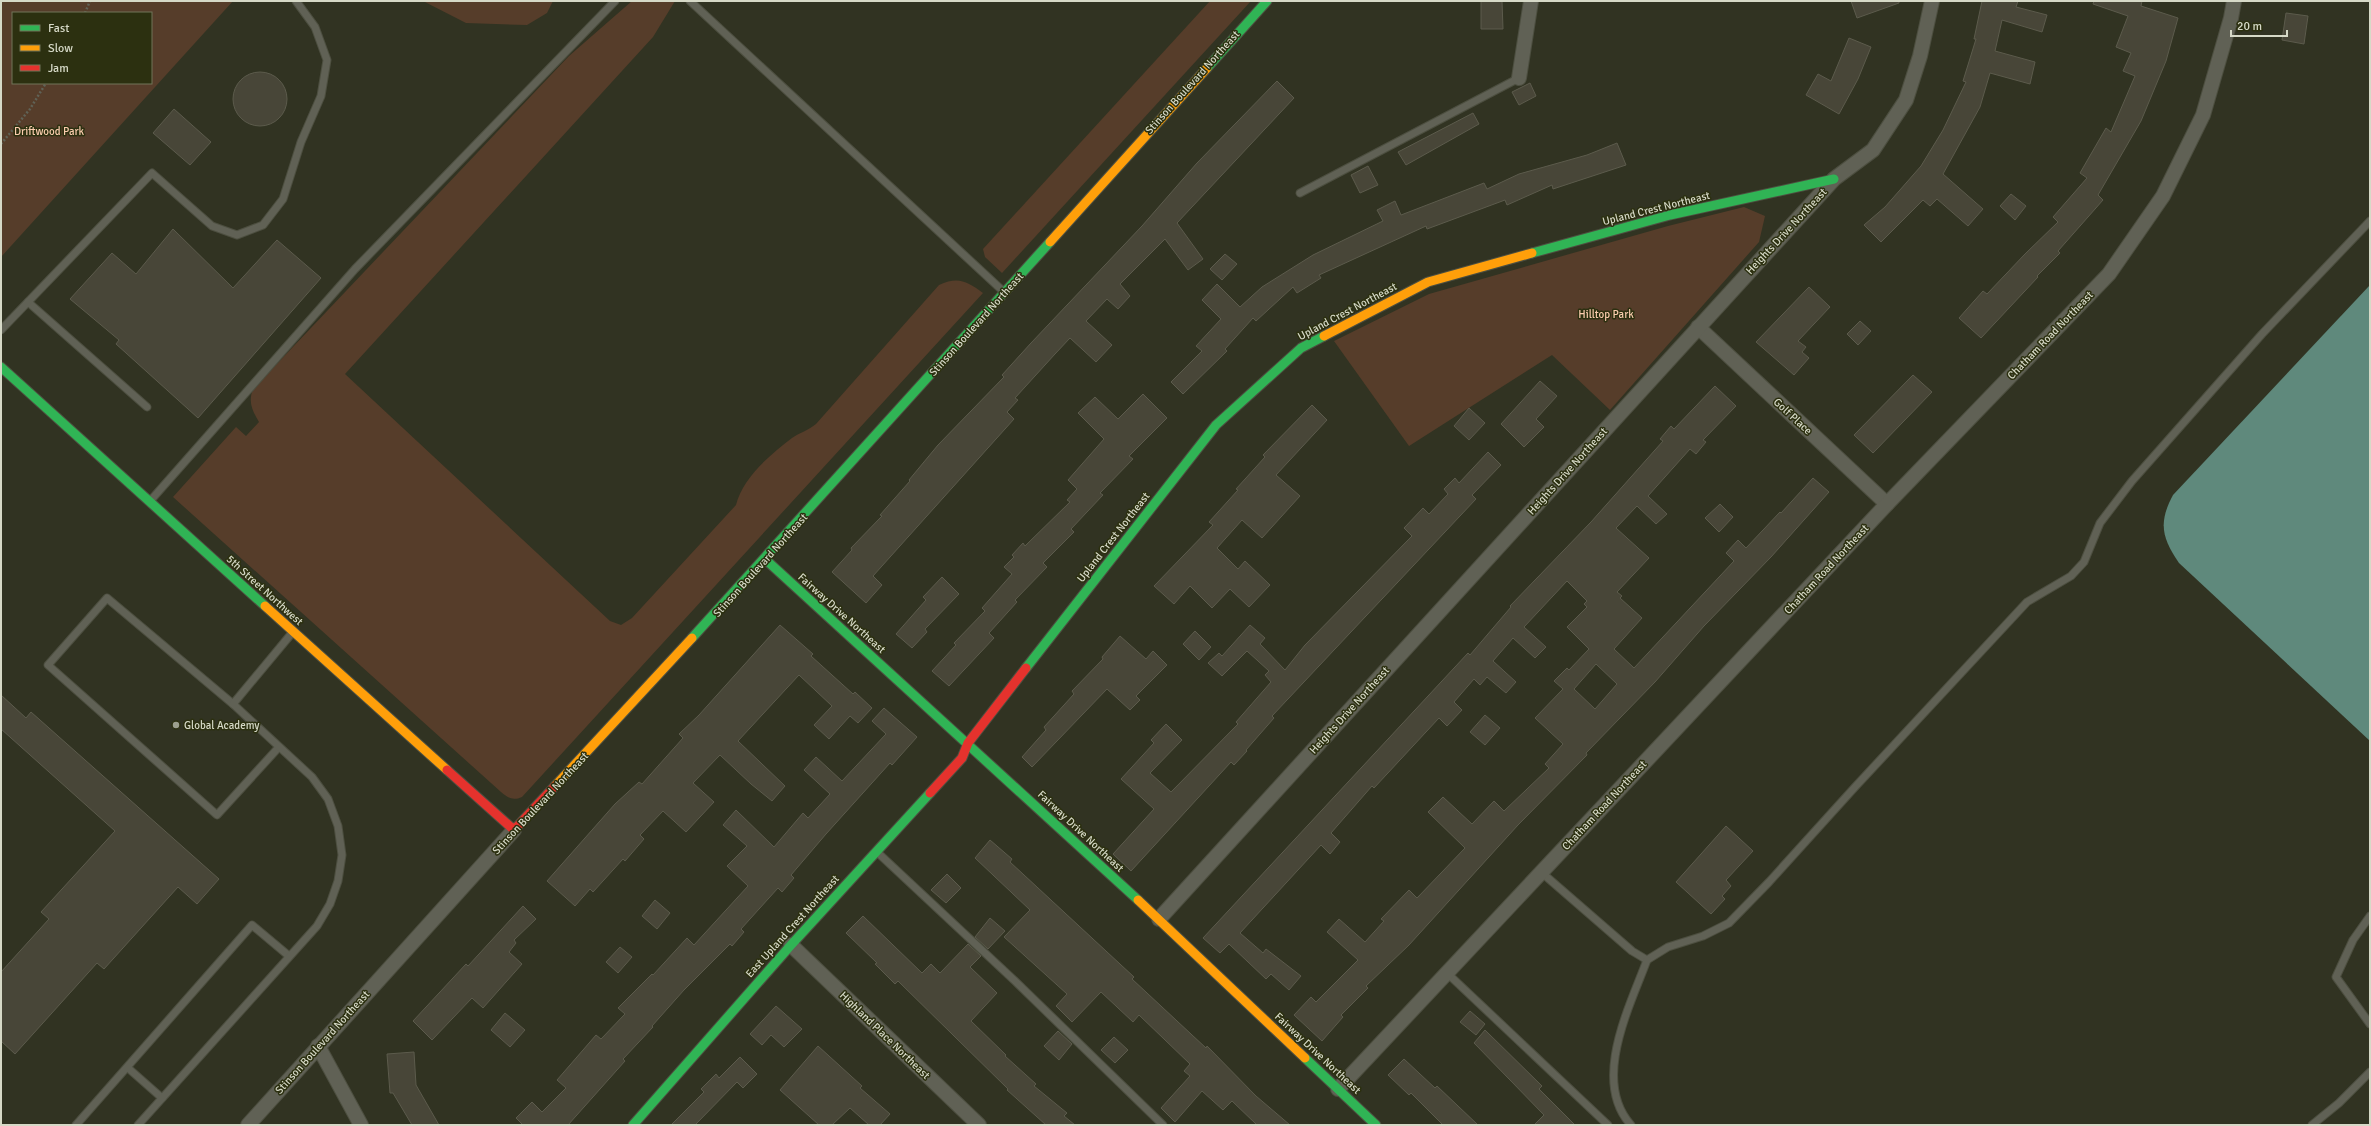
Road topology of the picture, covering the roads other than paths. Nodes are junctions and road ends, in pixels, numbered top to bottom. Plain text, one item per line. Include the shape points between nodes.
1 (296, 1) edge
2 (614, 1) edge
3 (690, 1) edge
4 (1267, 1) edge
5 (1530, 1) edge
6 (1932, 1) edge
7 (2234, 1) edge
8 (1519, 78) joint
9 (1834, 179) junction
10 (1300, 193) dead end
11 (2370, 221) edge
12 (1004, 292) junction
13 (28, 302) junction
14 (1698, 327) junction
15 (1, 330) edge
16 (1, 367) edge
17 (147, 406) dead end
18 (150, 502) junction
19 (1887, 504) junction
20 (765, 559) junction
21 (293, 631) junction
22 (232, 704) junction
23 (968, 743) junction
24 (279, 748) junction
25 (514, 830) junction
26 (876, 851) junction
27 (1541, 872) junction
28 (2370, 916) edge
29 (1159, 919) junction
30 (791, 945) junction
31 (289, 956) junction
32 (1647, 960) junction
33 (1447, 973) junction
34 (2370, 1024) edge
35 (318, 1046) junction
36 (128, 1068) junction
37 (2370, 1072) edge
38 (1338, 1089) junction
39 (162, 1098) junction
40 (76, 1125) edge
41 (138, 1125) edge
42 (248, 1125) edge
43 (361, 1125) edge
44 (633, 1125) edge
45 (979, 1125) edge
46 (1163, 1125) edge
47 (1376, 1125) edge
48 (1608, 1125) edge
49 (1631, 1125) edge
50 (2312, 1125) edge

1 - 13 lane via 315,27 327,60 321,96 301,142 283,198 263,225 238,235 212,226 152,173
2 - 18 lane via 355,269
3 - 12 lane
4 - 12 street, Stinson Boulevard Northeast
5 - 8 street
6 - 9 street, Heights Drive Northeast via 1920,56 1906,100 1873,150
7 - 19 street, Chatham Road Northeast via 2203,115 2163,196 2109,274
8 - 10 lane
9 - 14 street, Heights Drive Northeast
9 - 23 street, Upland Crest Northeast via 1670,215 1428,282 1301,348 1216,425
11 - 32 lane via 2262,334 2132,481 2100,523 2084,562 2071,576 2026,602 1729,923 1703,936 1668,947
12 - 20 street, Stinson Boulevard Northeast
13 - 15 lane
13 - 17 lane
14 - 19 street, Golf Place
14 - 29 street, Heights Drive Northeast
16 - 18 street, 5th Street Northwest
18 - 21 street, 5th Street Northwest
19 - 27 street, Chatham Road Northeast
20 - 23 street, Fairway Drive Northeast
20 - 25 street, Stinson Boulevard Northeast
21 - 22 lane
21 - 25 street, 5th Street Northwest
22 - 24 lane
22 - 24 lane via 107,598 48,665 217,815
23 - 26 street, East Upland Crest Northeast via 962,758
23 - 29 street, Fairway Drive Northeast
24 - 31 lane via 312,777 328,799 338,826 342,855 338,881 330,904 317,926
25 - 35 street, Stinson Boulevard Northeast
26 - 30 street, East Upland Crest Northeast
26 - 46 lane via 1015,980
27 - 32 lane via 1632,951
27 - 33 street, Chatham Road Northeast
28 - 34 lane via 2353,940 2336,977
29 - 38 street, Fairway Drive Northeast
30 - 44 street, East Upland Crest Northeast
30 - 45 street, Highland Place Northeast
31 - 36 lane via 252,926
31 - 39 lane
32 - 49 lane via 1613,1057 1613,1081 1618,1104
33 - 38 street, Chatham Road Northeast
33 - 48 lane
35 - 42 street, Stinson Boulevard Northeast
35 - 43 street
36 - 39 lane
36 - 40 lane
37 - 50 lane
38 - 47 street, Fairway Drive Northeast
39 - 41 lane

